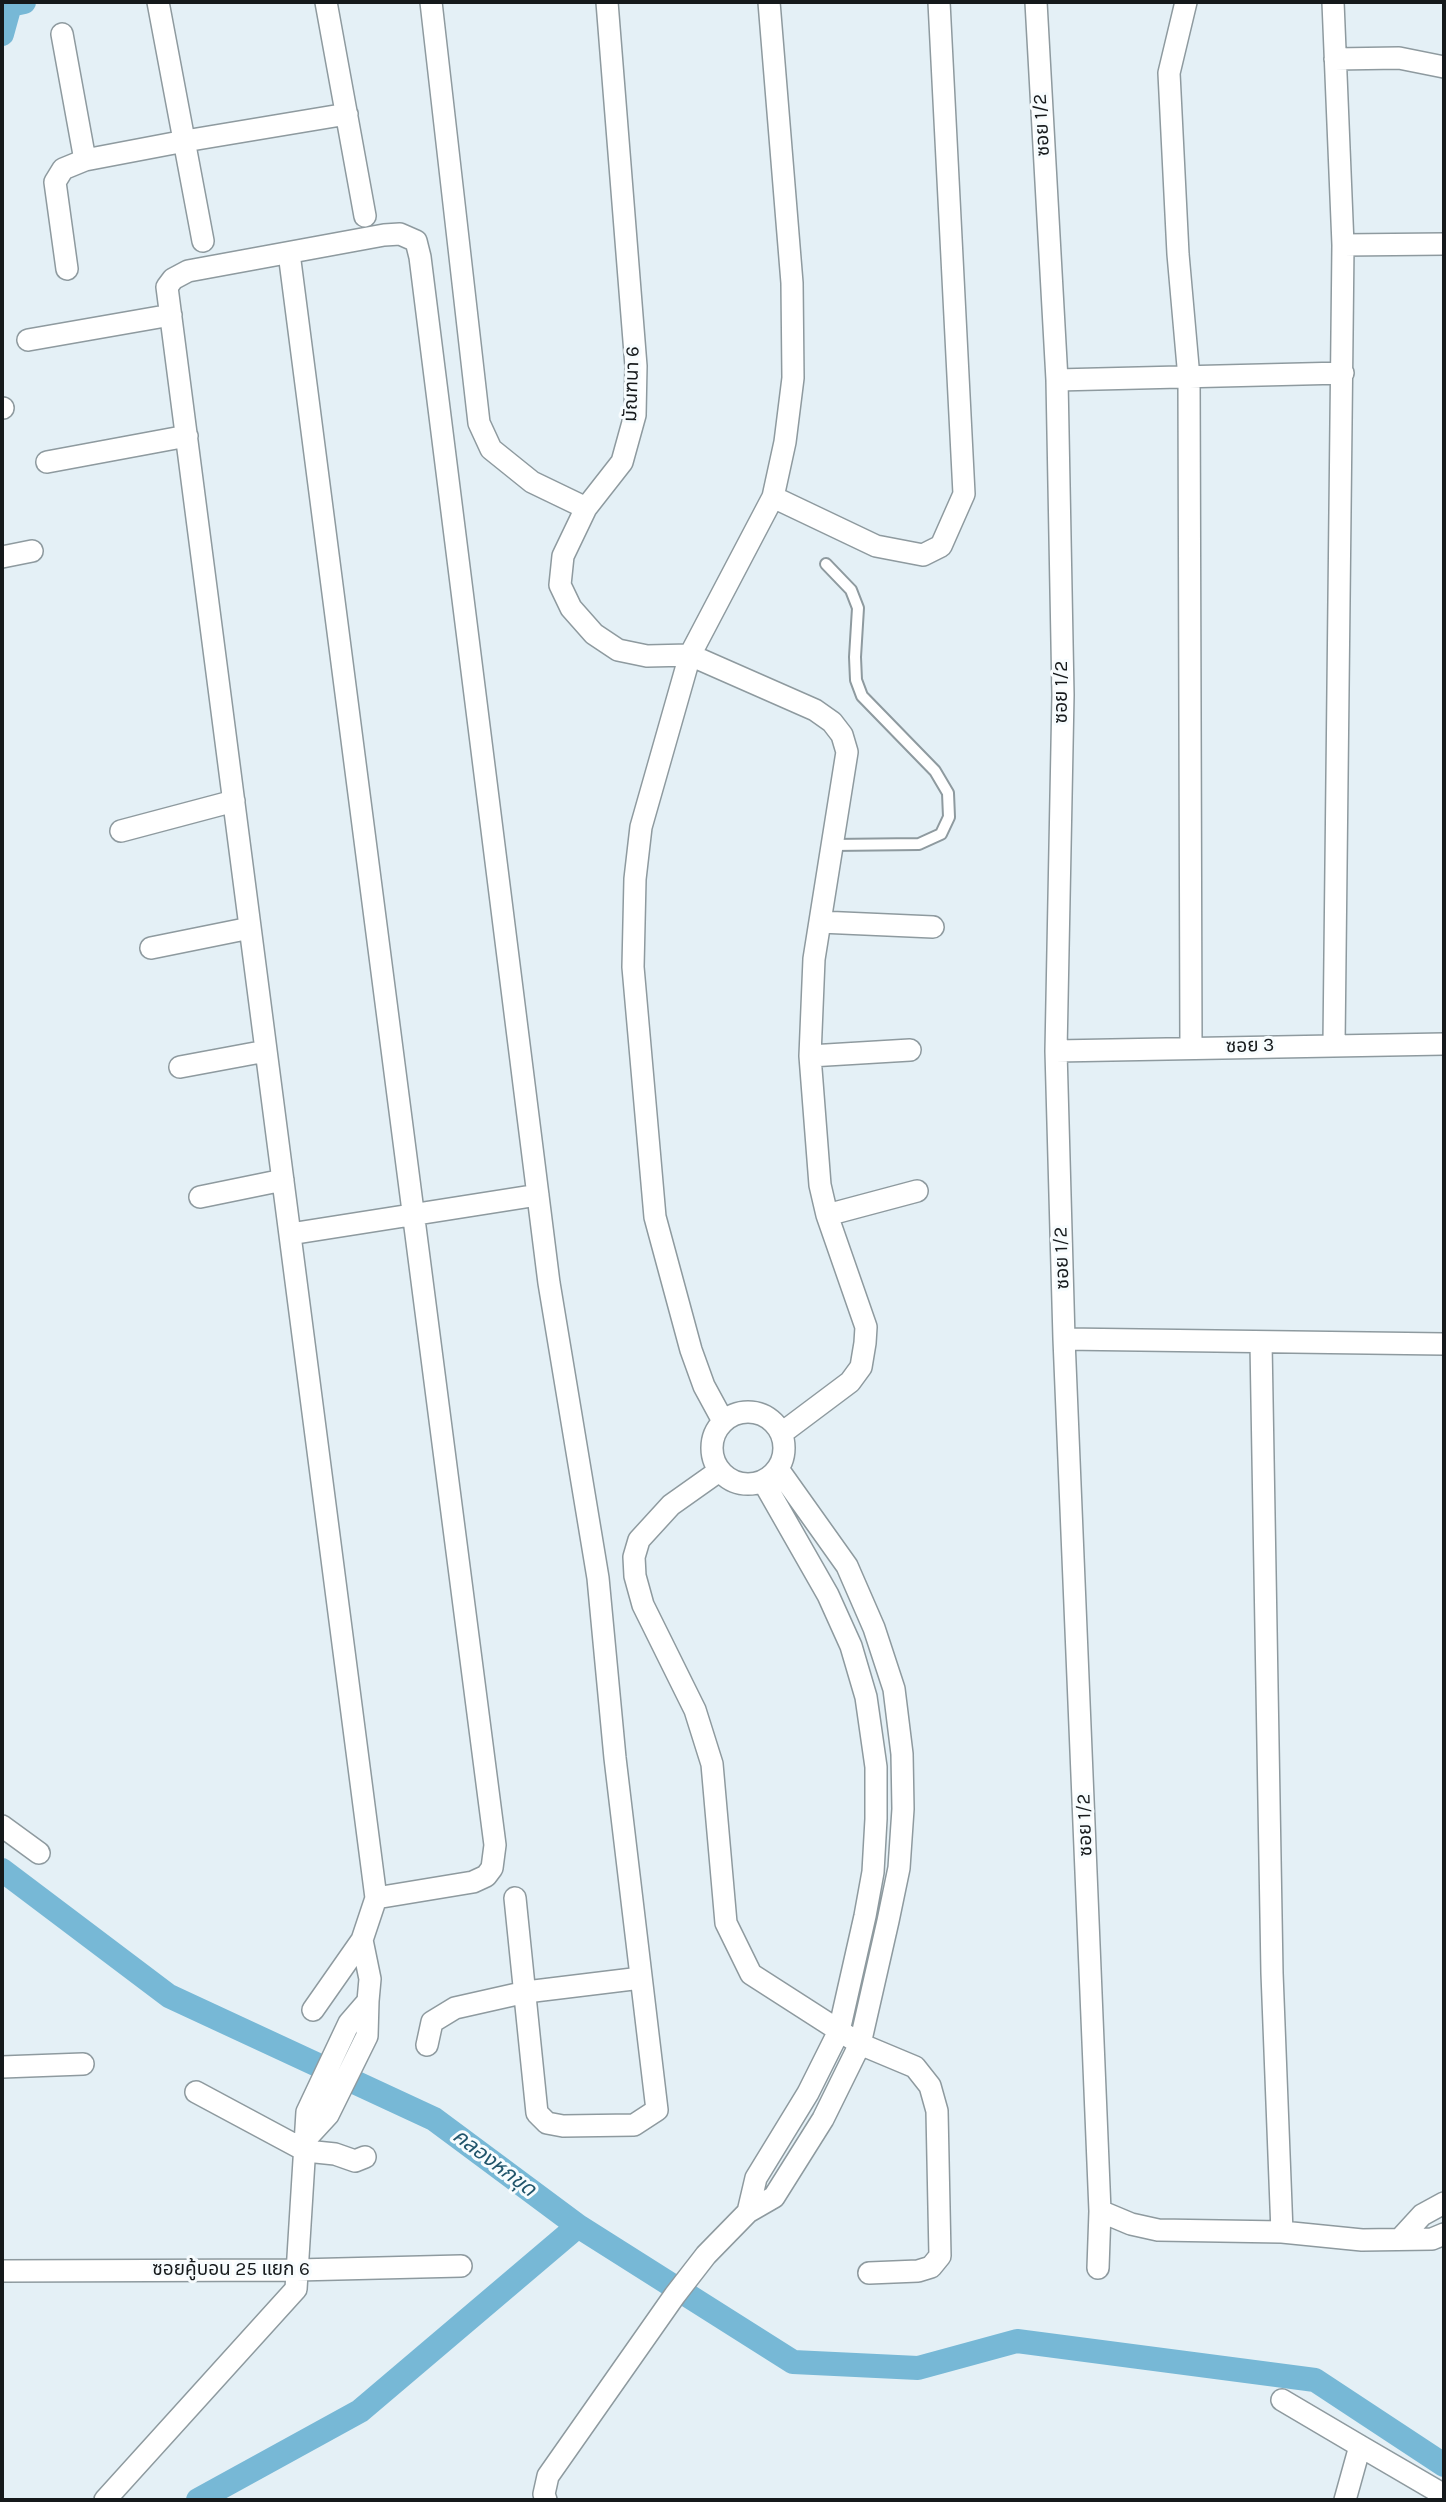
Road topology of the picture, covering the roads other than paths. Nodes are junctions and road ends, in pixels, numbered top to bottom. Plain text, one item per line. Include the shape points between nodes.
1 (158, 2) edge
2 (326, 2) edge
3 (431, 2) edge
4 (607, 2) edge
5 (769, 2) edge
6 (939, 2) edge
7 (1036, 2) edge
8 (1186, 2) edge
9 (1334, 2) edge
10 (62, 34) dead end
11 (1335, 58) junction
12 (1444, 67) edge
13 (347, 114) junction
14 (185, 141) junction
15 (85, 160) junction
16 (365, 216) dead end
17 (203, 241) dead end
18 (1444, 244) edge
19 (1343, 245) junction
20 (289, 253) junction
21 (67, 269) dead end
22 (171, 315) junction
23 (28, 341) dead end
24 (1343, 373) junction
25 (1189, 378) junction
26 (1057, 380) junction
27 (187, 436) junction
28 (47, 462) dead end
29 (773, 497) junction
30 (586, 508) junction
31 (32, 551) dead end
32 (2, 557) edge
33 (826, 564) dead end
34 (690, 655) junction
35 (234, 801) junction
36 (121, 831) dead end
37 (833, 845) junction
38 (820, 922) junction
39 (933, 927) dead end
40 (250, 928) junction
41 (150, 948) dead end
42 (1334, 1044) junction
43 (1444, 1044) edge
44 (1191, 1048) junction
45 (910, 1050) dead end
46 (266, 1051) junction
47 (1056, 1051) junction
48 (810, 1056) junction
49 (180, 1067) dead end
50 (283, 1180) junction
51 (917, 1191) dead end
52 (538, 1195) junction
53 (200, 1197) dead end
54 (414, 1214) junction
55 (827, 1215) junction
56 (290, 1234) junction
57 (1064, 1339) junction
58 (1261, 1343) junction
59 (1444, 1344) edge
60 (723, 1421) junction
61 (782, 1433) junction
62 (719, 1471) junction
63 (771, 1475) junction
64 (888, 1674) junction
65 (861, 1682) junction
66 (5, 1836) edge
67 (874, 1848) junction
68 (901, 1851) junction
69 (39, 1853) dead end
70 (376, 1898) junction
71 (515, 1898) dead end
72 (362, 1940) junction
73 (640, 1978) junction
74 (526, 1992) junction
75 (368, 2000) junction
76 (313, 2010) dead end
77 (839, 2031) junction
78 (860, 2043) junction
79 (427, 2045) dead end
80 (83, 2064) dead end
81 (2, 2067) edge
82 (196, 2092) dead end
83 (305, 2145) junction
84 (365, 2157) dead end
85 (1444, 2203) edge
86 (1100, 2211) junction
87 (748, 2212) junction
88 (1282, 2232) junction
89 (1444, 2234) edge
90 (1400, 2239) junction
91 (461, 2266) dead end
92 (1098, 2268) dead end
93 (297, 2270) junction
94 (2, 2271) edge
95 (869, 2273) dead end
96 (1282, 2400) dead end
97 (1360, 2446) junction
98 (1444, 2495) edge
99 (105, 2500) edge
100 (546, 2500) edge
101 (1345, 2500) edge

1 - 14 street
2 - 13 street
3 - 30 street via 479,423 491,449 532,482
4 - 30 street, มัณฑนา 6 via 636,366 635,415 622,463
5 - 29 street via 792,283 793,378
6 - 29 street via 964,494 941,546 923,555 876,546
7 - 26 street, ซอย 1/2
8 - 25 street via 1170,73
9 - 11 street
10 - 15 street
11 - 12 street via 1399,58
11 - 19 street
13 - 14 street
13 - 16 street
14 - 15 street
14 - 17 street
15 - 21 street via 63,169 55,181
18 - 19 street
19 - 24 street
20 - 22 street via 180,274 167,288
20 - 52 street via 400,234 416,241
20 - 54 street
22 - 23 street
22 - 27 street
24 - 25 street
24 - 42 street
25 - 26 street
25 - 44 street
26 - 47 street, ซอย 1/2 via 1063,695
27 - 28 street
27 - 35 street
29 - 34 street
30 - 34 street, มัณฑนา 6 via 563,556 560,585 571,608 594,634 618,650 647,656
31 - 32 street
33 - 37 lane via 851,590 858,608 856,680 862,696 935,771 948,793 949,817 941,834 919,844
34 - 37 street via 815,710 832,722 842,736 846,760
34 - 60 street via 641,827 632,967 655,1217 691,1350
35 - 36 street
35 - 40 street
37 - 38 street
38 - 39 street
38 - 48 street
40 - 41 street
40 - 46 street
42 - 43 street, ซอย 3
42 - 44 street, ซอย 3
44 - 47 street, ซอย 3
45 - 48 street
46 - 49 street
46 - 50 street
47 - 57 street, ซอย 1/2
48 - 55 street via 820,1185
50 - 53 street
50 - 56 street
51 - 55 street
52 - 54 street
52 - 73 street via 598,1578
54 - 56 street
54 - 70 street via 494,1858 486,1876 473,1882
55 - 61 street via 866,1327 861,1367 850,1382
56 - 70 street
57 - 58 street
57 - 86 street, ซอย 1/2
58 - 59 street
58 - 88 street via 1272,1973
60 - 61 street via 738,1412 756,1412 771,1419
60 - 62 street via 712,1445
61 - 63 street via 784,1451
62 - 63 street via 748,1485
62 - 77 street via 671,1505 639,1540 635,1576 643,1605 695,1710 712,1764 726,1923 738,1950 751,1974
63 - 64 street via 847,1566
63 - 65 street via 851,1646
64 - 65 street
64 - 68 street via 902,1754
65 - 67 street via 876,1767
66 - 69 street
67 - 68 street
67 - 77 street via 866,1916
68 - 78 street
70 - 72 street
71 - 74 street
72 - 75 street via 370,1979
72 - 76 street
73 - 74 street
73 - 74 street via 657,2110 634,2125 563,2126 547,2123 537,2113
74 - 79 street via 455,2008 432,2022
75 - 83 street via 349,2023 307,2112
75 - 83 street via 367,2036 328,2115
77 - 78 street
77 - 87 street via 756,2178
78 - 87 street via 823,2119 774,2197
78 - 95 street via 915,2067 930,2086 937,2111 940,2256 931,2267 918,2271
80 - 81 street
82 - 83 street
83 - 84 street via 355,2161
83 - 93 street
85 - 90 street via 1422,2215
86 - 88 street via 1158,2230
86 - 92 street, ซอย 1/2
87 - 100 street via 706,2255 548,2476
88 - 90 street
89 - 90 street via 1432,2239
91 - 93 street, ซอยคู้บอน 25 แยก 6
93 - 94 street, ซอยคู้บอน 25 แยก 6
93 - 99 street via 296,2290
96 - 97 street
97 - 98 street
97 - 101 street

